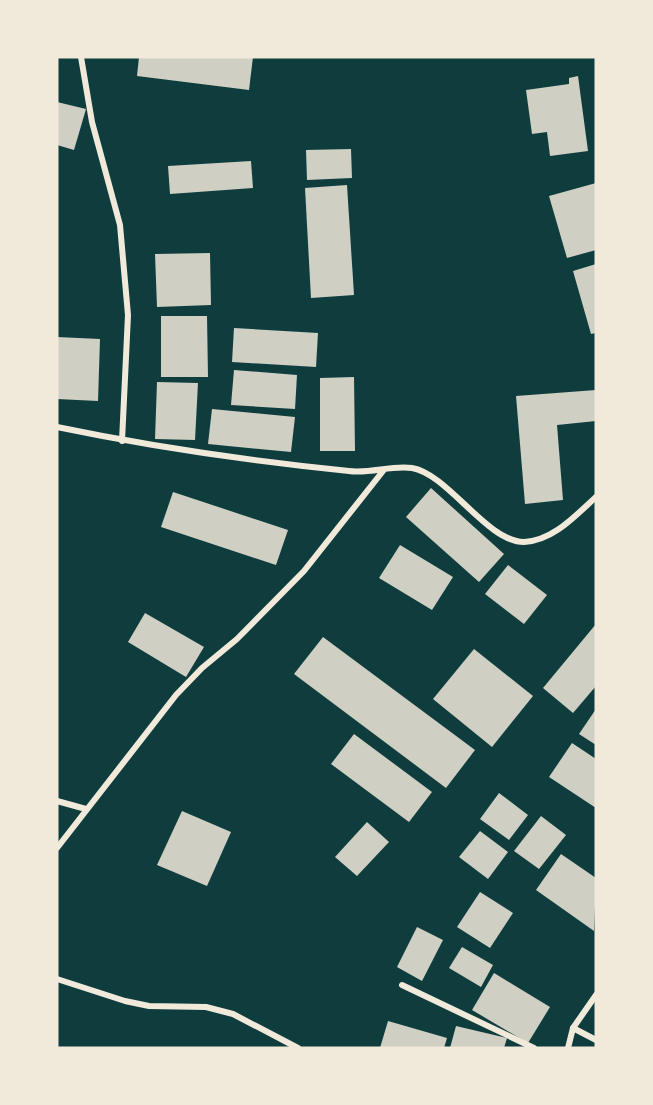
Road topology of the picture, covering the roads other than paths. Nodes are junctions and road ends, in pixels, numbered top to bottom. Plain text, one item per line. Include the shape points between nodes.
1 (81, 57) edge
2 (57, 428) edge
3 (122, 441) junction
4 (383, 471) junction
5 (596, 497) edge
6 (57, 801) edge
7 (86, 809) junction
8 (57, 848) edge
9 (57, 979) edge
10 (402, 985) dead end
11 (596, 995) edge
12 (573, 1028) junction
13 (596, 1040) edge
14 (298, 1048) edge
15 (534, 1048) edge
16 (568, 1048) edge

1 - 3 street via 92,122 120,225 128,315
2 - 3 street
3 - 4 street via 310,467
4 - 5 street via 413,468 427,474 490,526 523,542 561,528
4 - 7 street via 304,571 176,694
6 - 7 street
7 - 8 street
9 - 14 street via 149,1006 206,1007 233,1014
10 - 15 street
11 - 12 street
12 - 13 street
12 - 16 street

